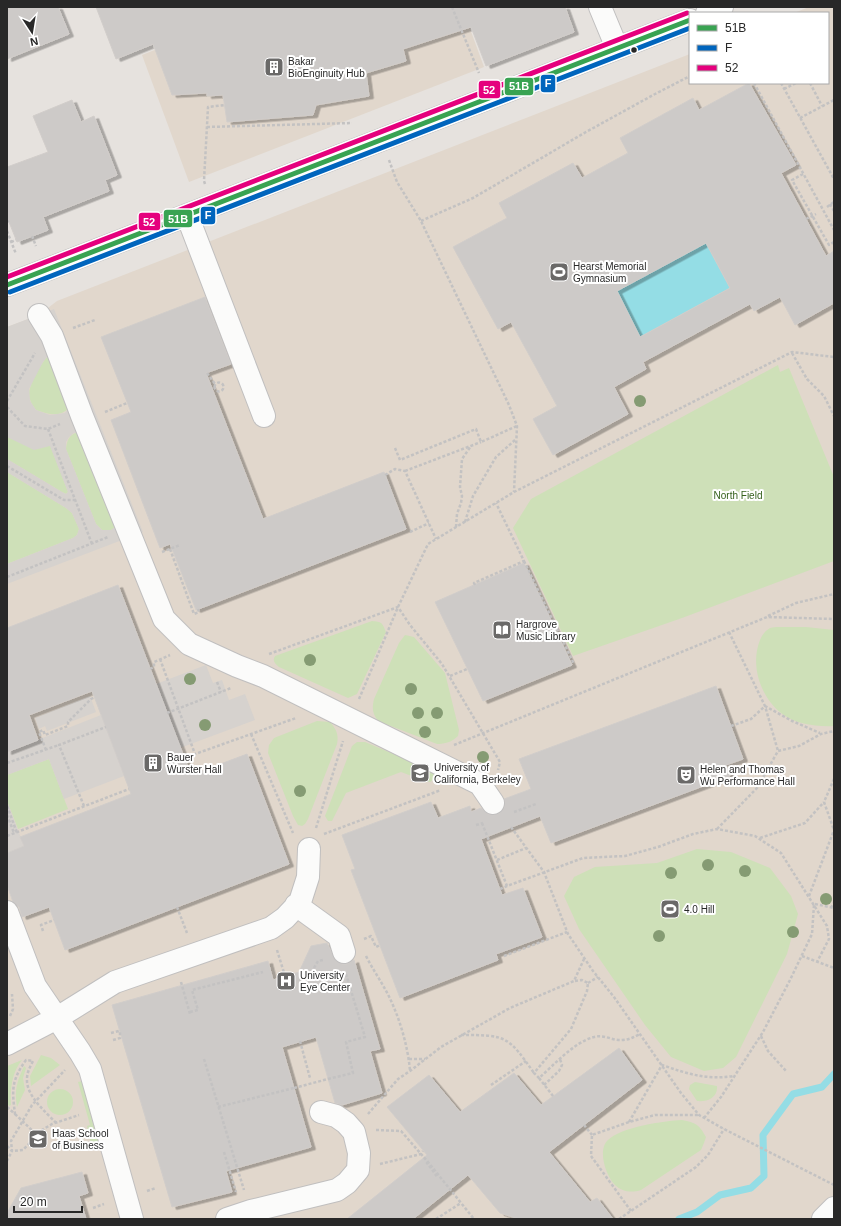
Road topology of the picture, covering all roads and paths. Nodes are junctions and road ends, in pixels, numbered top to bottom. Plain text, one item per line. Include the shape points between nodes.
1 (452, 7) edge
2 (600, 7) edge
3 (722, 7) edge
4 (710, 12) edge
5 (689, 20) edge
6 (617, 48) junction
7 (479, 73) dead end
8 (689, 77) edge
9 (755, 84) edge
10 (782, 84) edge
11 (794, 84) edge
12 (811, 84) edge
13 (784, 89) junction
14 (834, 100) edge
15 (225, 105) dead end
16 (822, 106) junction
17 (800, 118) junction
18 (352, 123) dead end
19 (207, 127) junction
20 (380, 139) junction
21 (803, 174) junction
22 (834, 179) edge
23 (204, 181) dead end
24 (834, 202) edge
25 (830, 204) junction
26 (827, 207) dead end
27 (834, 210) edge
28 (814, 214) junction
29 (187, 215) junction
30 (806, 219) dead end
31 (420, 221) junction
32 (834, 230) edge
33 (7, 231) edge
34 (32, 236) dead end
35 (16, 240) dead end
36 (11, 242) junction
37 (834, 242) edge
38 (36, 246) dead end
39 (16, 254) dead end
40 (7, 285) edge
41 (39, 314) dead end
42 (52, 336) junction
43 (792, 352) junction
44 (834, 357) edge
45 (207, 373) dead end
46 (215, 384) dead end
47 (7, 401) edge
48 (127, 403) dead end
49 (7, 407) edge
50 (92, 414) junction
51 (264, 416) dead end
52 (834, 416) edge
53 (517, 426) junction
54 (48, 429) junction
55 (516, 439) junction
56 (481, 442) junction
57 (471, 446) junction
58 (395, 448) dead end
59 (7, 466) edge
60 (405, 471) junction
61 (385, 475) dead end
62 (514, 492) junction
63 (75, 500) junction
64 (496, 503) junction
65 (429, 523) junction
66 (464, 523) junction
67 (456, 528) junction
68 (127, 530) junction
69 (410, 532) dead end
70 (436, 539) junction
71 (92, 544) junction
72 (170, 549) dead end
73 (524, 561) junction
74 (7, 577) edge
75 (475, 585) dead end
76 (834, 594) edge
77 (398, 607) junction
78 (198, 610) dead end
79 (767, 617) junction
80 (834, 619) edge
81 (729, 632) junction
82 (160, 659) dead end
83 (574, 664) dead end
84 (237, 666) junction
85 (154, 668) dead end
86 (150, 669) dead end
87 (467, 669) dead end
88 (450, 676) junction
89 (217, 682) dead end
90 (226, 690) dead end
91 (220, 692) junction
92 (95, 697) dead end
93 (765, 706) junction
94 (326, 707) junction
95 (178, 708) junction
96 (166, 713) dead end
97 (350, 720) junction
98 (731, 726) dead end
99 (106, 727) dead end
100 (834, 731) edge
101 (483, 733) junction
102 (251, 734) junction
103 (821, 734) junction
104 (59, 745) junction
105 (46, 750) junction
106 (778, 751) junction
107 (196, 754) junction
108 (425, 757) junction
109 (184, 758) dead end
110 (7, 764) edge
111 (470, 779) junction
112 (834, 779) edge
113 (129, 789) dead end
114 (824, 802) junction
115 (493, 803) dead end
116 (7, 806) edge
117 (84, 806) junction
118 (7, 815) edge
119 (482, 823) dead end
120 (511, 827) dead end
121 (717, 829) junction
122 (834, 830) edge
123 (15, 833) junction
124 (7, 836) edge
125 (760, 838) junction
126 (311, 844) junction
127 (526, 848) junction
128 (497, 860) junction
129 (544, 872) junction
130 (507, 886) junction
131 (500, 889) dead end
132 (809, 896) junction
133 (834, 902) edge
134 (814, 904) junction
135 (296, 905) junction
136 (177, 907) dead end
137 (832, 908) edge
138 (7, 912) edge
139 (54, 920) dead end
140 (43, 931) dead end
141 (567, 932) junction
142 (371, 936) dead end
143 (380, 945) dead end
144 (277, 948) dead end
145 (195, 954) junction
146 (504, 956) dead end
147 (802, 956) junction
148 (345, 959) junction
149 (585, 959) junction
150 (818, 962) junction
151 (314, 968) dead end
152 (834, 968) edge
153 (263, 972) dead end
154 (285, 976) dead end
155 (598, 978) junction
156 (574, 981) junction
157 (588, 983) junction
158 (12, 988) dead end
159 (183, 988) dead end
160 (58, 1018) junction
161 (8, 1022) edge
162 (112, 1033) dead end
163 (640, 1034) junction
164 (461, 1035) junction
165 (761, 1035) junction
166 (113, 1040) dead end
167 (300, 1041) dead end
168 (7, 1044) edge
169 (204, 1059) dead end
170 (409, 1059) junction
171 (425, 1059) junction
172 (560, 1059) junction
173 (526, 1061) junction
174 (662, 1065) junction
175 (68, 1067) dead end
176 (786, 1071) dead end
177 (410, 1072) junction
178 (534, 1072) junction
179 (734, 1076) junction
180 (310, 1078) dead end
181 (539, 1078) junction
182 (491, 1085) dead end
183 (544, 1085) junction
184 (553, 1096) dead end
185 (36, 1101) junction
186 (7, 1107) edge
187 (218, 1107) junction
188 (321, 1112) dead end
189 (16, 1114) junction
190 (79, 1115) dead end
191 (699, 1115) junction
192 (704, 1118) junction
193 (22, 1122) junction
194 (629, 1122) junction
195 (56, 1123) junction
196 (584, 1125) dead end
197 (724, 1129) junction
198 (37, 1135) junction
199 (592, 1135) junction
200 (355, 1137) junction
201 (7, 1146) edge
202 (12, 1151) junction
203 (224, 1152) dead end
204 (422, 1152) junction
205 (7, 1161) edge
206 (235, 1162) junction
207 (428, 1162) junction
208 (228, 1164) junction
209 (358, 1170) junction
210 (435, 1176) dead end
211 (832, 1184) dead end
212 (244, 1190) dead end
213 (269, 1192) joint
214 (302, 1198) junction
215 (461, 1203) junction
216 (834, 1208) edge
217 (631, 1211) junction
218 (132, 1219) edge
219 (227, 1219) edge
220 (436, 1219) edge
221 (474, 1219) edge
222 (619, 1219) edge
223 (823, 1219) edge

1 - 7 path
2 - 6 street
3 - 4 street
5 - 6 street
6 - 20 street
8 - 31 path via 473,198
9 - 21 path
10 - 13 path
11 - 13 path
12 - 16 path
13 - 17 path
14 - 16 path
15 - 19 path via 208,107
16 - 17 path
17 - 22 path
18 - 19 path
19 - 23 path
20 - 29 street
20 - 31 path via 397,182
21 - 28 path via 792,180
21 - 32 path
24 - 25 path
25 - 26 path
25 - 27 path
28 - 30 path
28 - 37 path via 829,245
29 - 40 street
29 - 51 street
31 - 53 path via 510,404
33 - 36 path
34 - 38 path
35 - 36 path
36 - 39 path
41 - 42 street
42 - 47 path via 42,342
42 - 50 street
43 - 44 path
43 - 52 path via 807,379 824,396
43 - 62 path
45 - 46 path
48 - 50 path
49 - 54 path via 25,426
50 - 54 path
50 - 68 street
53 - 55 path
53 - 56 path
54 - 63 path
55 - 62 path
55 - 66 path via 496,457 473,496
56 - 57 path
56 - 58 path via 476,429 400,460
57 - 60 path
57 - 67 path via 462,459 462,496 456,514
59 - 63 path via 64,500
60 - 61 path via 395,469
60 - 65 path
62 - 64 path
63 - 71 path
64 - 66 path
64 - 73 path
65 - 69 path
65 - 70 path
66 - 67 path
67 - 70 path
68 - 71 path
68 - 84 street via 164,619 189,644
70 - 77 path via 428,544
71 - 74 path
72 - 78 path via 194,614 199,612
73 - 75 path via 474,583
73 - 83 path
76 - 79 path via 796,603
77 - 84 path
77 - 88 path
77 - 97 path
79 - 80 path
79 - 81 path
81 - 93 path
81 - 101 path
82 - 95 path
84 - 94 street
85 - 86 path
87 - 88 path
88 - 101 path
89 - 91 path
90 - 91 path
91 - 95 path
92 - 105 path via 68,722 68,726 45,735 43,730 39,732
93 - 98 path via 751,718
93 - 103 path
93 - 106 path
94 - 97 street
94 - 102 path
95 - 96 path
95 - 107 path
97 - 108 street
97 - 126 path
99 - 104 path
100 - 103 path
101 - 108 path
102 - 107 path
102 - 126 path via 292,832
103 - 106 path via 799,746
104 - 105 path
104 - 117 path
105 - 110 path
106 - 121 path via 757,788
107 - 109 path
108 - 111 street
111 - 115 street via 480,784
111 - 126 path
112 - 114 path
113 - 117 path
114 - 122 path
114 - 125 path via 805,823
116 - 123 path
117 - 123 path
118 - 123 path
119 - 128 path
120 - 127 path
121 - 125 path
121 - 129 path via 625,856 583,858
122 - 132 path
123 - 124 path
125 - 132 path via 781,853
126 - 135 street via 308,877 300,902
127 - 128 path
127 - 129 path
128 - 130 path
129 - 130 path
129 - 141 path
130 - 131 path
132 - 134 path
133 - 137 path
134 - 137 path
134 - 147 path via 812,934
134 - 150 path via 827,926 829,939
135 - 145 street via 285,918 271,928
135 - 148 street via 340,936
136 - 145 path
138 - 160 street via 35,986
139 - 140 path via 41,925
141 - 146 path
141 - 149 path
142 - 143 path via 376,947
144 - 154 path
145 - 160 street via 115,982
147 - 150 path
147 - 165 path
148 - 151 path via 318,961
148 - 170 path via 372,969 385,990 405,1040
148 - 187 path, bridge via 365,1037 346,1042 353,1073
149 - 155 path
149 - 156 path
150 - 152 path
153 - 159 path via 192,990 198,1010 190,1013
155 - 157 path
155 - 163 path
156 - 157 path via 582,980
156 - 164 path via 510,1008
157 - 178 path via 571,1029
158 - 161 path via 13,1009
160 - 168 street
160 - 218 street via 90,1069
162 - 166 path via 119,1031 120,1038
163 - 172 path via 630,1040 621,1041 601,1036 594,1037 582,1042
163 - 174 path
164 - 171 path
164 - 173 path via 502,1037 515,1045
165 - 176 path via 768,1051
165 - 179 path
167 - 180 path
169 - 187 path
170 - 171 path
170 - 177 path
171 - 177 path
172 - 181 path
172 - 183 path via 560,1071
173 - 178 path
173 - 182 path
174 - 179 path via 698,1076
174 - 191 path
174 - 194 path
175 - 185 path
177 - 200 path via 398,1079
178 - 181 path
179 - 192 path
181 - 183 path
183 - 184 path
185 - 189 path via 26,1080 33,1061 26,1060 14,1082 12,1096
185 - 193 path
185 - 195 path
186 - 189 path
187 - 206 path
188 - 200 street via 336,1116 346,1123
189 - 193 path
190 - 195 path
191 - 192 path
191 - 194 path via 655,1115
192 - 197 path
193 - 198 path
193 - 202 path via 11,1141
194 - 199 path
195 - 198 path
196 - 199 path
197 - 211 path
197 - 217 path via 708,1155 696,1167
198 - 202 path via 23,1150
199 - 217 path via 590,1156
200 - 204 path via 376,1130 401,1131
200 - 209 street via 359,1153
201 - 202 path
202 - 205 path
203 - 208 path
204 - 207 path
204 - 209 path
206 - 208 path
206 - 212 path
207 - 210 path
207 - 215 path
208 - 213 path via 237,1194
209 - 214 street via 348,1183 337,1190
213 - 214 street
214 - 219 street
215 - 220 path
215 - 221 path
216 - 223 street
217 - 222 path

